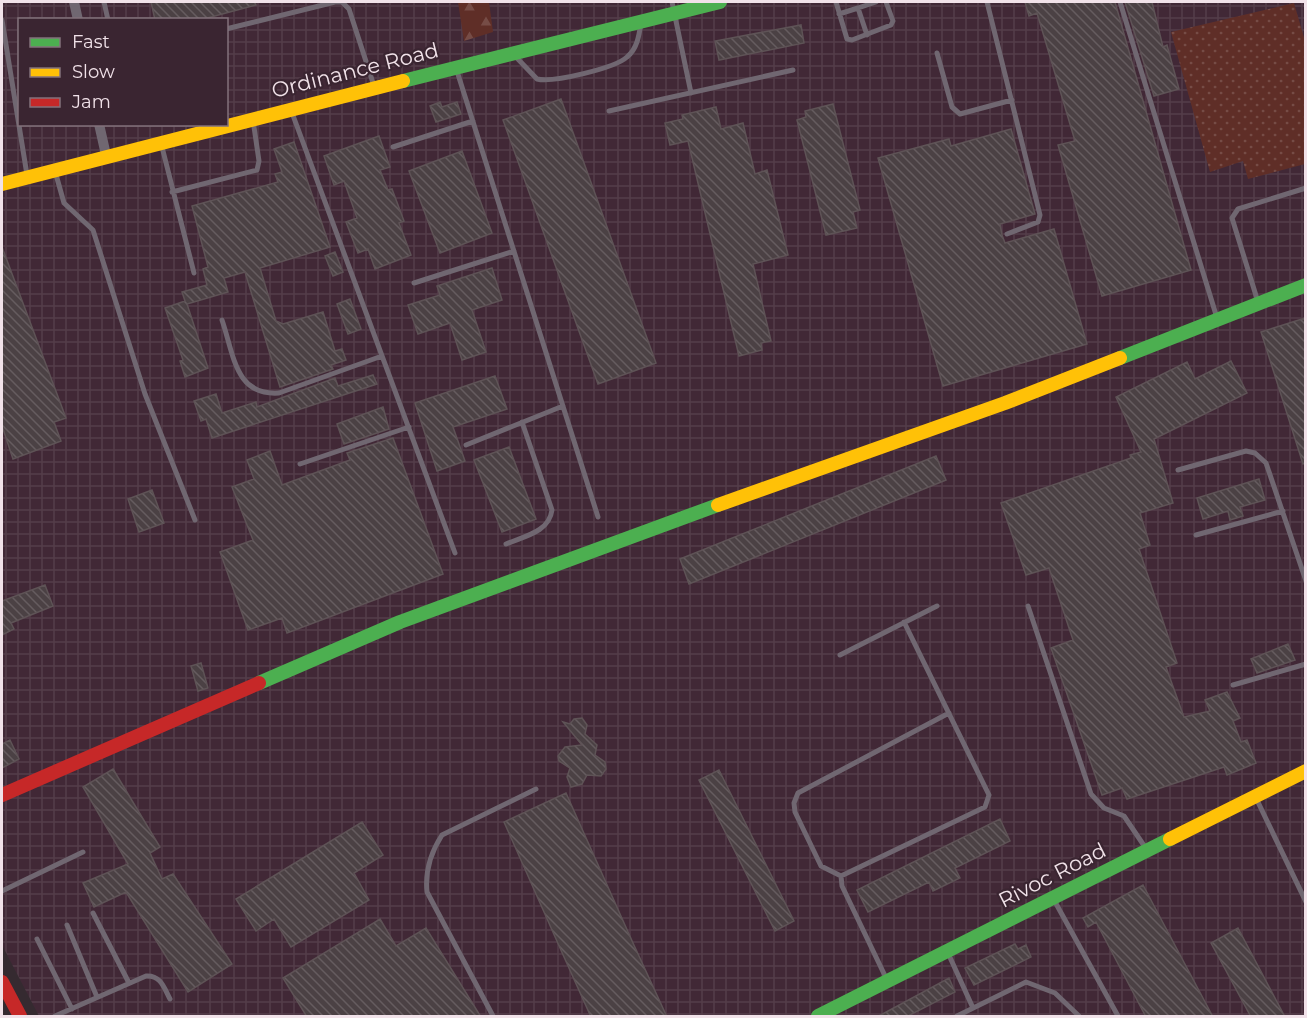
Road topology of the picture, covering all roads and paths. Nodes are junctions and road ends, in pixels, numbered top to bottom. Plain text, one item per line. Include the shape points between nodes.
1 (74, 2) edge
2 (104, 2) edge
3 (335, 2) edge
4 (720, 2) edge
5 (836, 2) edge
6 (876, 2) edge
7 (886, 2) edge
8 (987, 2) edge
9 (1120, 2) edge
10 (673, 7) edge
11 (858, 8) junction
12 (839, 14) junction
13 (78, 18) edge
14 (108, 18) edge
15 (2, 20) edge
16 (642, 22) junction
17 (228, 29) edge
18 (867, 35) junction
19 (512, 52) junction
20 (937, 53) dead end
21 (456, 66) junction
22 (793, 70) dead end
23 (374, 87) junction
24 (691, 93) junction
25 (1012, 100) junction
26 (291, 108) junction
27 (609, 111) dead end
28 (253, 118) junction
29 (18, 120) edge
30 (473, 121) junction
31 (228, 124) edge
32 (19, 126) edge
33 (99, 126) edge
34 (222, 126) edge
35 (160, 142) junction
36 (393, 147) dead end
37 (106, 155) junction
38 (54, 170) junction
39 (27, 177) junction
40 (2, 184) edge
41 (1305, 188) edge
42 (172, 192) junction
43 (1007, 234) dead end
44 (514, 251) junction
45 (194, 273) dead end
46 (414, 283) dead end
47 (1305, 285) edge
48 (1258, 303) junction
49 (1217, 319) junction
50 (222, 320) dead end
51 (382, 356) junction
52 (562, 406) junction
53 (522, 422) junction
54 (409, 427) junction
55 (466, 445) dead end
56 (300, 464) dead end
57 (1178, 471) dead end
58 (1283, 511) junction
59 (598, 517) dead end
60 (195, 520) dead end
61 (1196, 535) dead end
62 (506, 544) dead end
63 (455, 553) dead end
64 (1305, 580) edge
65 (937, 606) dead end
66 (1028, 606) dead end
67 (904, 622) junction
68 (840, 655) dead end
69 (1305, 664) edge
70 (1233, 685) dead end
71 (949, 713) junction
72 (1305, 771) edge
73 (536, 789) dead end
74 (2, 795) edge
75 (1255, 796) junction
76 (1147, 850) junction
77 (83, 852) dead end
78 (841, 876) junction
79 (2, 891) edge
80 (1053, 898) junction
81 (1305, 902) edge
82 (93, 913) dead end
83 (67, 925) dead end
84 (37, 939) dead end
85 (947, 951) junction
86 (888, 981) junction
87 (2, 982) edge
88 (129, 983) junction
89 (97, 997) junction
90 (170, 999) dead end
91 (973, 1008) junction
92 (72, 1009) junction
93 (20, 1017) edge
94 (55, 1017) edge
95 (493, 1017) edge
96 (818, 1017) edge
97 (957, 1017) edge
98 (1079, 1017) edge
99 (1118, 1017) edge

1 - 13 street
2 - 14 lane
3 - 17 lane
3 - 23 lane via 342,2 349,9
4 - 10 street, Ordinance Road
5 - 12 lane
6 - 11 lane
7 - 18 lane via 891,25
8 - 25 lane
9 - 49 lane
10 - 16 street, Ordinance Road
10 - 24 lane
11 - 12 lane
11 - 18 lane
12 - 18 lane via 847,39
15 - 29 lane
16 - 19 street, Ordinance Road
16 - 19 lane via 635,47 621,62 555,80 537,79
19 - 21 street, Ordinance Road
20 - 25 lane via 952,107 960,114
21 - 23 street, Ordinance Road
21 - 30 lane
22 - 24 lane
23 - 26 street, Ordinance Road
24 - 27 lane
25 - 43 lane via 1040,215 1031,227
26 - 28 street, Ordinance Road
26 - 51 lane
28 - 31 street, Ordinance Road
28 - 42 lane via 258,170
30 - 36 lane
30 - 44 lane
32 - 39 lane
33 - 37 street
34 - 35 street, Ordinance Road
35 - 37 street, Ordinance Road
35 - 42 lane
37 - 38 street, Ordinance Road
38 - 39 street, Ordinance Road
38 - 60 lane via 64,203 93,230 145,394
39 - 40 street, Ordinance Road
41 - 48 lane via 1238,209 1232,218
42 - 45 lane
44 - 46 lane
44 - 52 lane
47 - 48 street
48 - 49 street
49 - 74 street via 1005,403 400,622
50 - 51 lane via 243,382 267,394
51 - 54 lane
52 - 53 lane
52 - 59 lane
53 - 55 lane
53 - 62 lane via 552,510 547,526
54 - 56 lane
54 - 63 lane
57 - 58 lane via 1246,451 1255,453 1266,463
58 - 61 lane
58 - 64 lane
65 - 67 lane
66 - 76 lane via 1091,794 1104,808 1124,816
67 - 68 lane
67 - 71 lane
69 - 70 lane
71 - 78 lane via 989,795 985,807
71 - 78 lane via 798,793 795,812 821,866
72 - 75 street, Rivoc Road
73 - 95 lane via 442,835 426,879 427,892
75 - 76 street, Rivoc Road
75 - 81 lane
76 - 80 street, Rivoc Road
77 - 79 lane
78 - 86 lane via 842,886
80 - 85 street, Rivoc Road
80 - 99 lane
82 - 88 lane
83 - 89 lane
84 - 92 lane
85 - 86 street, Rivoc Road
85 - 91 lane
86 - 96 street, Rivoc Road
87 - 93 street
88 - 89 lane
88 - 90 lane via 153,975
89 - 92 lane
91 - 97 lane
91 - 98 lane via 1026,982 1055,993
92 - 94 lane

